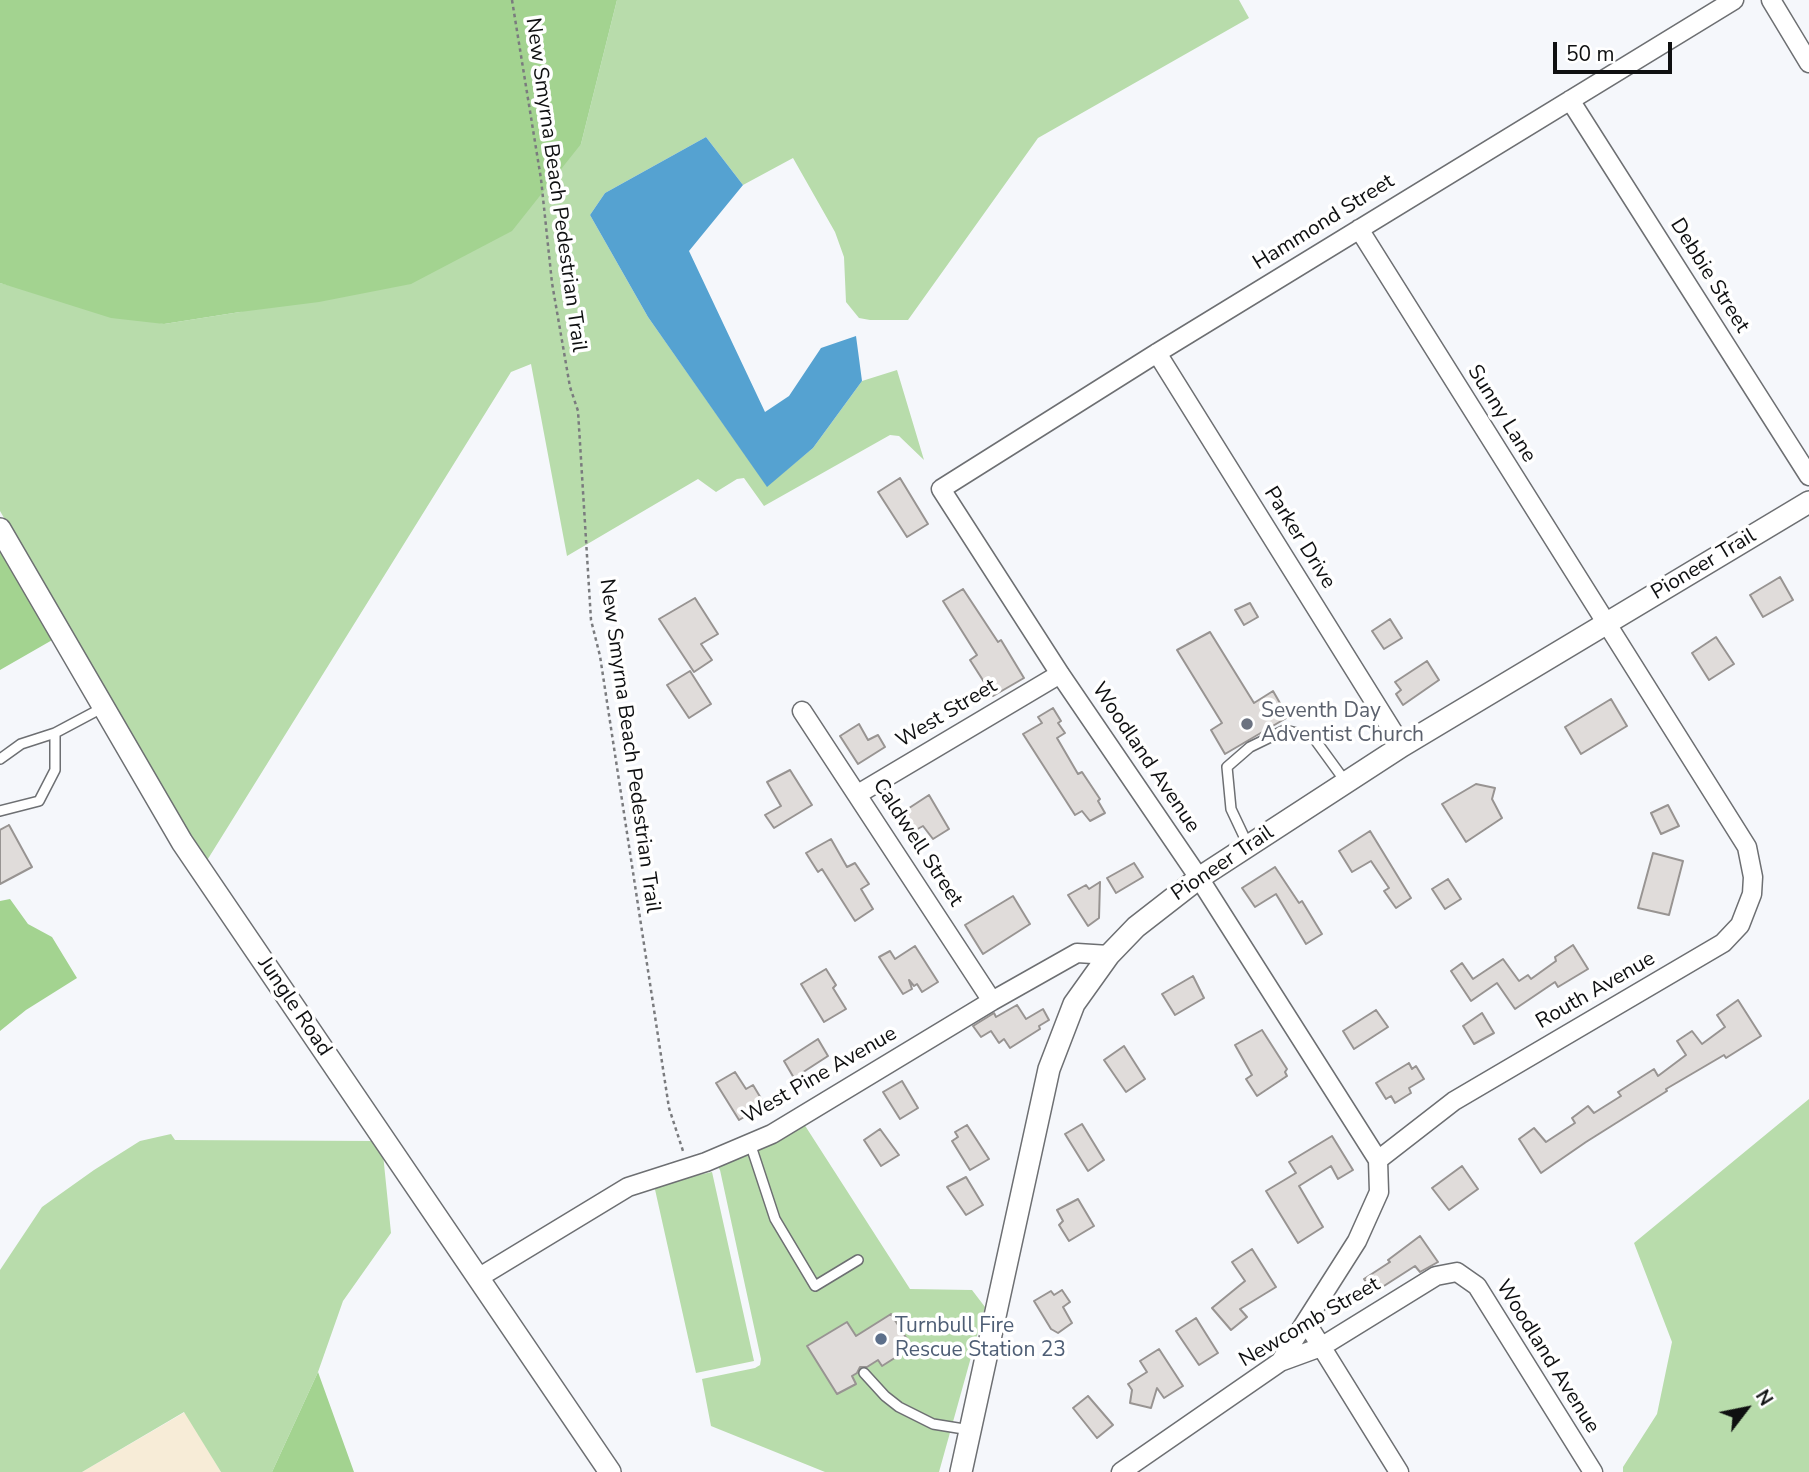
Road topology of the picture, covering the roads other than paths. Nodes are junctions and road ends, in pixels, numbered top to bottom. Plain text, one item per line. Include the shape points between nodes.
1 (1734, 0) edge
2 (1770, 0) edge
3 (1809, 63) edge
4 (1570, 100) junction
5 (1359, 229) junction
6 (1157, 353) junction
7 (1809, 476) edge
8 (941, 489) joint
9 (1809, 502) edge
10 (0, 529) edge
11 (1605, 624) junction
12 (1060, 674) junction
13 (104, 707) junction
14 (802, 711) dead end
15 (55, 733) junction
16 (1402, 746) junction
17 (0, 759) edge
18 (1346, 782) junction
19 (858, 794) junction
20 (0, 811) edge
21 (1249, 846) junction
22 (1199, 878) junction
23 (1109, 955) junction
24 (992, 1000) junction
25 (751, 1143) junction
26 (1378, 1160) junction
27 (858, 1260) dead end
28 (1457, 1272) joint
29 (478, 1278) junction
30 (1306, 1322) junction
31 (1321, 1347) junction
32 (1280, 1362) junction
33 (864, 1373) dead end
34 (970, 1431) junction
35 (610, 1472) edge
36 (961, 1472) edge
37 (1121, 1472) edge
38 (1399, 1472) edge
39 (1593, 1472) edge

1 - 4 street, Hammond Street
2 - 3 street
4 - 5 street, Hammond Street
4 - 7 street, Debbie Street
5 - 6 street, Hammond Street
5 - 11 street, Sunny Lane
6 - 8 street, Hammond Street
6 - 16 street, Parker Drive
8 - 12 street, Woodland Avenue
9 - 11 street, Pioneer Trail
10 - 13 street, Jungle Road
11 - 16 street, Pioneer Trail
11 - 26 street, Routh Avenue via 1747,847 1752,894 1740,925 1723,943 1454,1101
12 - 19 street, West Street
12 - 22 street, Woodland Avenue
13 - 15 lane
13 - 29 street, Jungle Road via 182,842
14 - 19 street, Caldwell Street
15 - 17 lane via 21,744
15 - 20 lane via 55,770 39,800
16 - 18 street, Pioneer Trail
18 - 21 street, Pioneer Trail
18 - 21 lane via 1312,737 1285,730 1250,747 1227,767 1231,809
19 - 24 street, Caldwell Street
21 - 22 street, Pioneer Trail
22 - 23 street, Pioneer Trail via 1136,927
22 - 26 street, Woodland Avenue
23 - 24 street, West Pine Avenue via 1077,953
23 - 34 street, Pioneer Trail via 1074,1004 1049,1069
24 - 25 street, West Pine Avenue
25 - 27 lane via 775,1219 815,1286
25 - 29 street, West Pine Avenue via 628,1186
26 - 30 street via 1379,1192 1357,1241
28 - 31 street, Newcomb Street via 1436,1276
28 - 39 street, Woodland Avenue via 1477,1286
29 - 35 street, Jungle Road
30 - 31 street
30 - 32 street
31 - 32 street, Newcomb Street
31 - 38 street
32 - 37 street, Newcomb Street
33 - 34 lane via 900,1406 933,1424
34 - 36 street, Pioneer Trail

